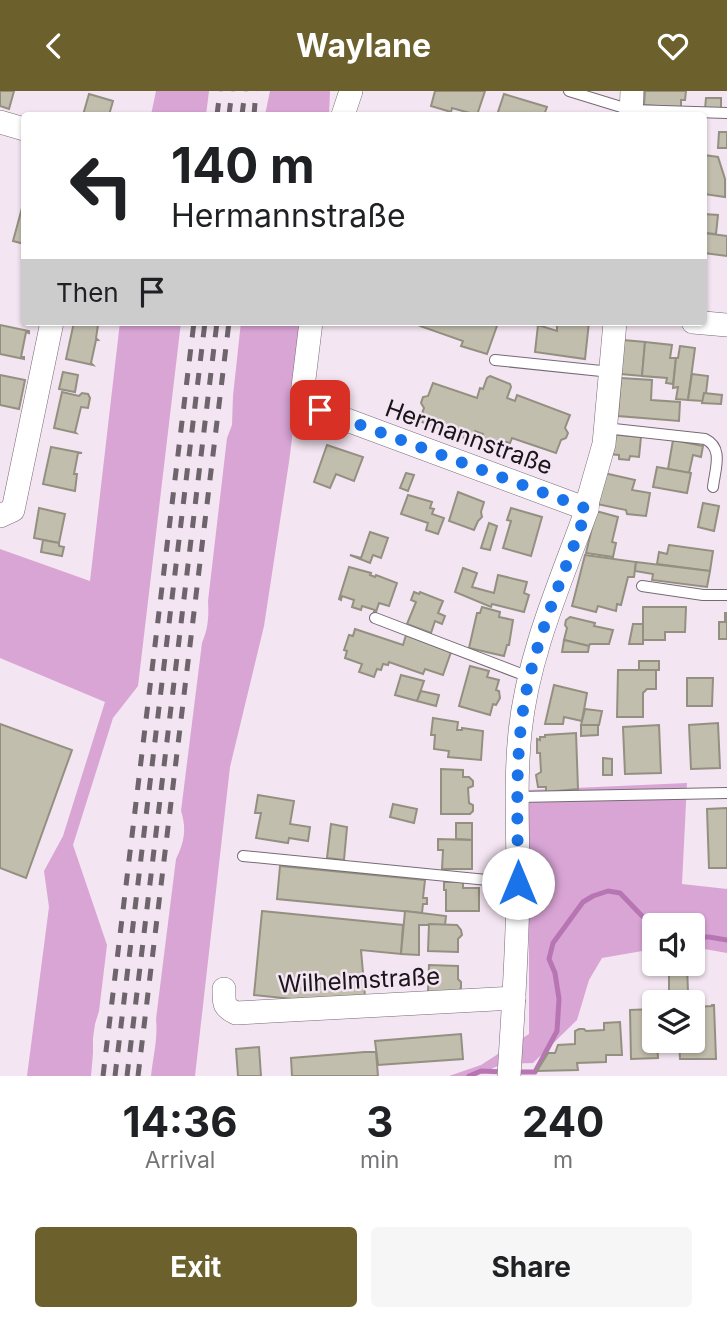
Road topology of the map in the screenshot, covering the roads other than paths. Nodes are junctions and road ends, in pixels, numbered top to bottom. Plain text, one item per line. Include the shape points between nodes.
1 (351, 91) edge
2 (569, 91) edge
3 (631, 105) edge
4 (344, 112) edge
5 (727, 113) edge
6 (0, 122) edge
7 (21, 128) edge
8 (707, 323) edge
9 (727, 325) edge
10 (51, 326) edge
11 (311, 326) edge
12 (615, 326) edge
13 (495, 360) dead end
14 (611, 372) junction
15 (606, 428) junction
16 (713, 487) dead end
17 (587, 509) junction
18 (0, 516) edge
19 (642, 586) dead end
20 (727, 595) edge
21 (375, 618) dead end
22 (529, 677) junction
23 (727, 793) edge
24 (518, 797) junction
25 (243, 856) dead end
26 (518, 883) junction
27 (224, 989) dead end
28 (514, 1009) junction
29 (509, 1076) edge

1 - 4 street
2 - 3 lane
3 - 5 lane
6 - 7 street
8 - 9 street
10 - 18 street via 13,510
11 - 17 street, Hermannstraße via 303,387 320,410
12 - 14 street
13 - 14 lane
14 - 15 street
15 - 16 lane via 713,443 717,458
15 - 17 street
17 - 22 street
19 - 20 lane
21 - 22 lane
22 - 24 street via 520,732
23 - 24 lane
24 - 26 street
25 - 26 lane
26 - 28 street
27 - 28 street, Wilhelmstraße via 227,1009 236,1013
28 - 29 street

